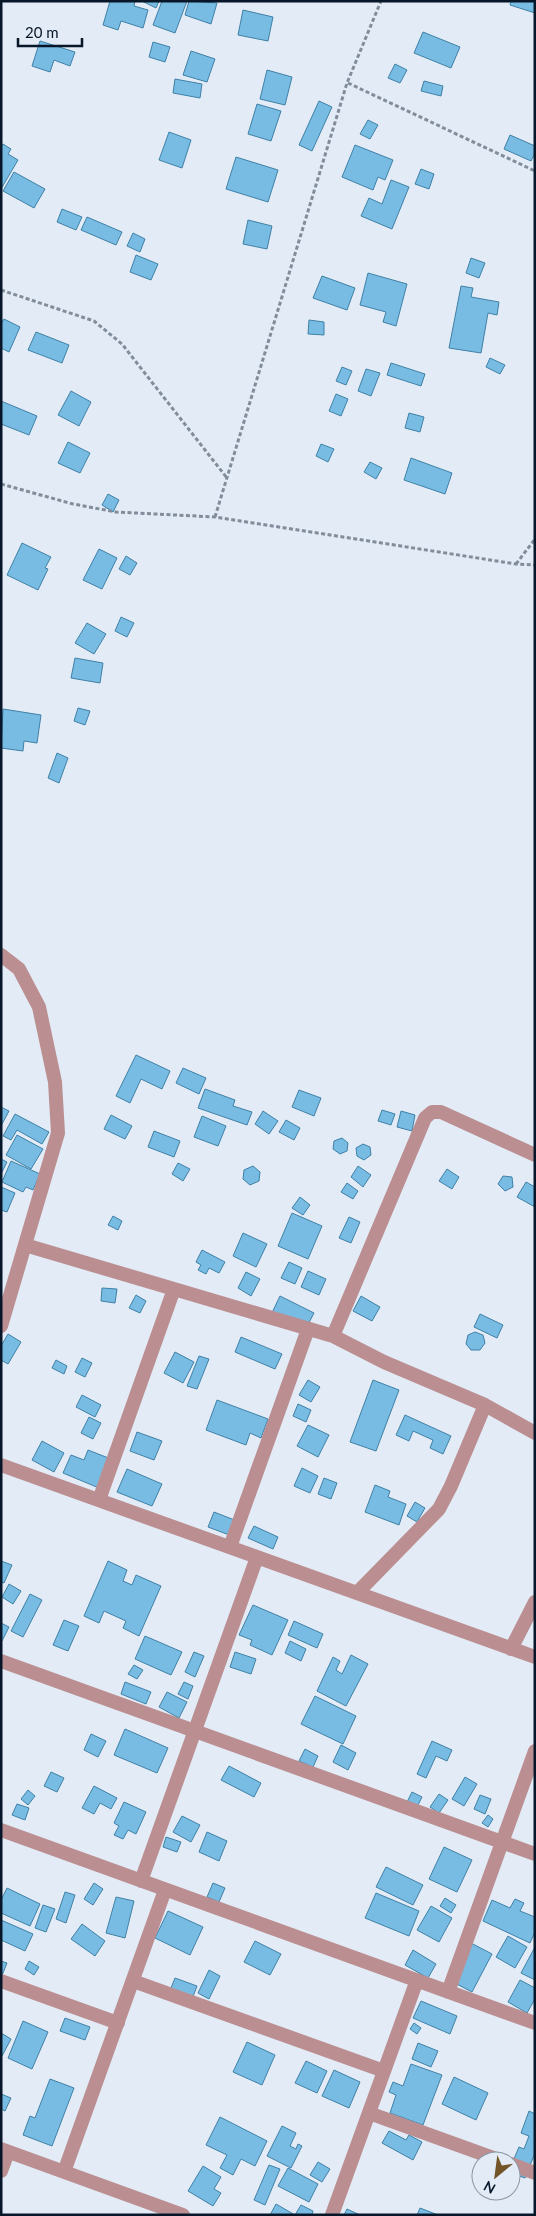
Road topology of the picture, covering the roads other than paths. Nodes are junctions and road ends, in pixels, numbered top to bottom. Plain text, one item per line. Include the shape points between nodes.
1 (1, 955) edge
2 (535, 1155) edge
3 (25, 1245) junction
4 (174, 1289) junction
5 (1, 1326) edge
6 (308, 1329) junction
7 (333, 1336) junction
8 (485, 1405) junction
9 (535, 1433) edge
10 (1, 1464) edge
11 (99, 1500) junction
12 (230, 1547) junction
13 (257, 1557) junction
14 (357, 1593) junction
15 (535, 1602) edge
16 (511, 1649) junction
17 (535, 1657) edge
18 (1, 1661) edge
19 (194, 1731) junction
20 (535, 1751) edge
21 (1, 1830) edge
22 (502, 1842) junction
23 (535, 1854) edge
24 (141, 1881) junction
25 (165, 1890) junction
26 (416, 1980) junction
27 (1, 1981) edge
28 (133, 1981) junction
29 (448, 1992) junction
30 (118, 2023) junction
31 (535, 2023) edge
32 (384, 2071) junction
33 (369, 2113) junction
34 (5, 2151) edge
35 (474, 2151) edge
36 (521, 2168) edge
37 (1, 2171) edge
38 (64, 2172) junction
39 (535, 2173) edge
40 (182, 2215) edge
41 (332, 2215) edge

1 - 3 street via 19,969 39,1007 55,1082 58,1133
2 - 7 street via 441,1112 432,1112 425,1118
3 - 4 street
3 - 5 street
4 - 6 street
4 - 11 street
6 - 7 street
6 - 12 street
7 - 8 street via 384,1362
8 - 9 street
8 - 14 street via 440,1509
10 - 11 street
11 - 12 street
12 - 13 street
13 - 14 street
13 - 19 street
14 - 16 street
15 - 16 street
16 - 17 street
18 - 19 street
19 - 22 street
19 - 24 street
20 - 22 street
21 - 24 street
22 - 23 street
22 - 29 street
24 - 25 street
25 - 26 street
25 - 28 street
26 - 29 street
26 - 32 street
27 - 30 street
28 - 30 street
28 - 32 street
29 - 31 street
30 - 38 street
32 - 33 street
33 - 35 street
33 - 41 street
34 - 37 street
34 - 38 street
36 - 39 street
38 - 40 street

